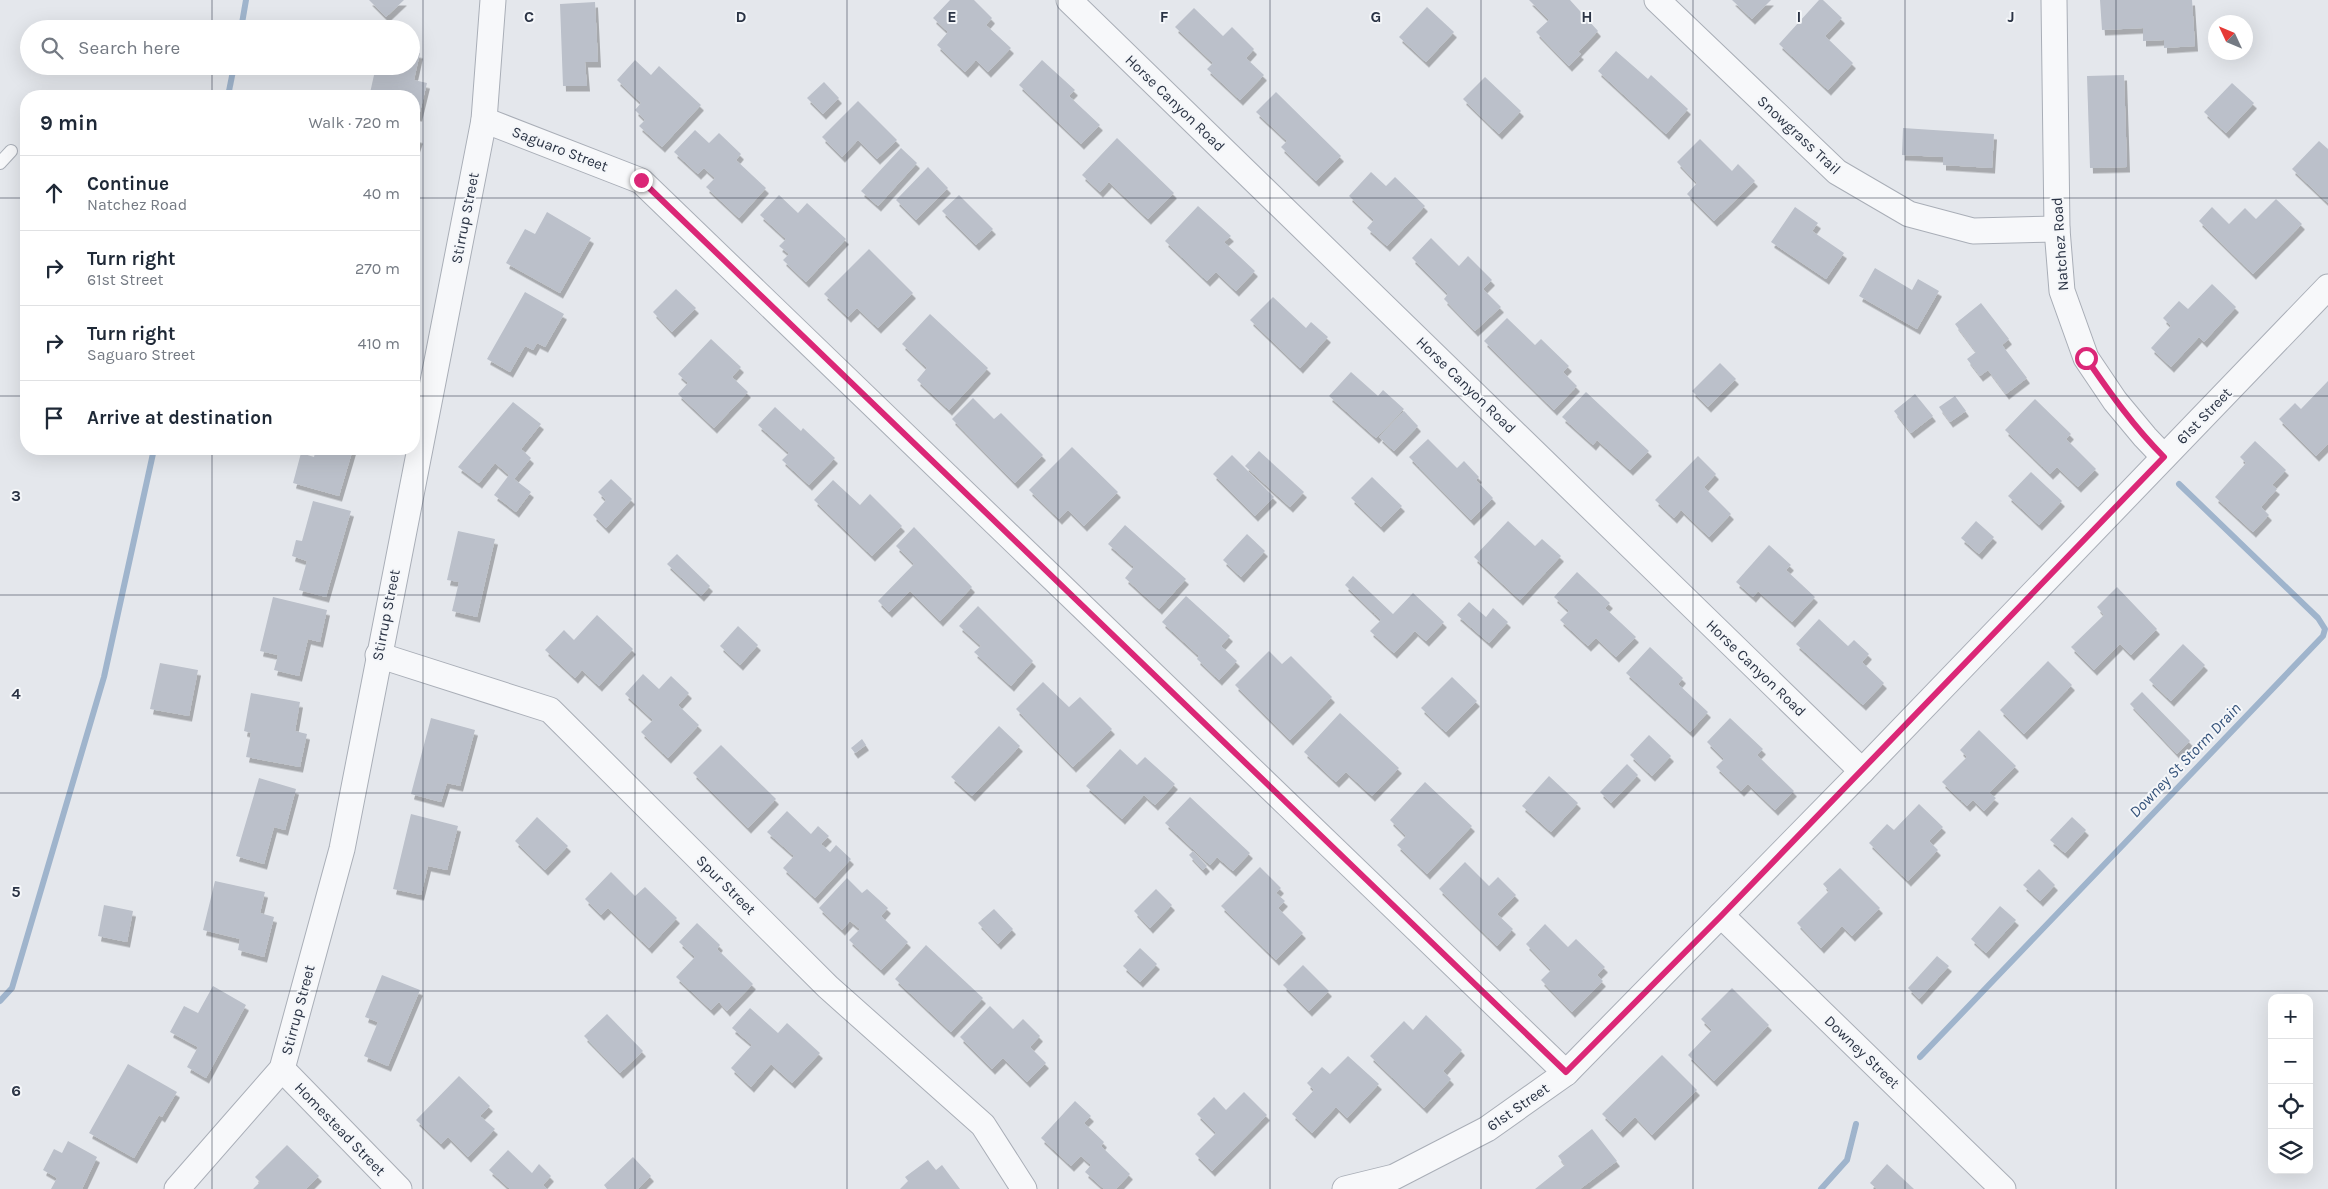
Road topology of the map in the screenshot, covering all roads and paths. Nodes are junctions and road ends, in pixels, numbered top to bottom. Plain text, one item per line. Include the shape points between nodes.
1 (493, 0) edge
2 (1069, 0) edge
3 (1658, 0) edge
4 (2054, 0) edge
5 (484, 120) junction
6 (11, 150) dead end
7 (0, 163) edge
8 (2057, 229) junction
9 (2328, 287) edge
10 (420, 442) edge
11 (418, 455) edge
12 (2164, 457) junction
13 (378, 654) junction
14 (1862, 771) junction
15 (1721, 916) junction
16 (282, 1068) junction
17 (1566, 1072) junction
18 (177, 1189) edge
19 (399, 1189) edge
20 (1024, 1189) edge
21 (1344, 1189) edge
22 (2003, 1189) edge

1 - 5 street, Stirrup Street
2 - 14 street, Horse Canyon Road
3 - 8 street, Snowgrass Trail via 1836,172 1908,214 1972,231
4 - 8 street, Natchez Road
5 - 10 street, Stirrup Street
5 - 17 street, Saguaro Street via 641,180
6 - 7 lane
8 - 12 street, Natchez Road via 2062,291 2086,358 2115,401
9 - 12 street, 61st Street
11 - 13 street, Stirrup Street
12 - 14 street, 61st Street
13 - 16 street, Stirrup Street via 342,849
13 - 20 street, Spur Street via 550,710 828,987 983,1125
14 - 15 street, 61st Street
15 - 17 street, 61st Street
15 - 22 street, Downey Street
16 - 18 street, Stirrup Street
16 - 19 street, Homestead Street
17 - 21 street, 61st Street via 1487,1129 1394,1177

